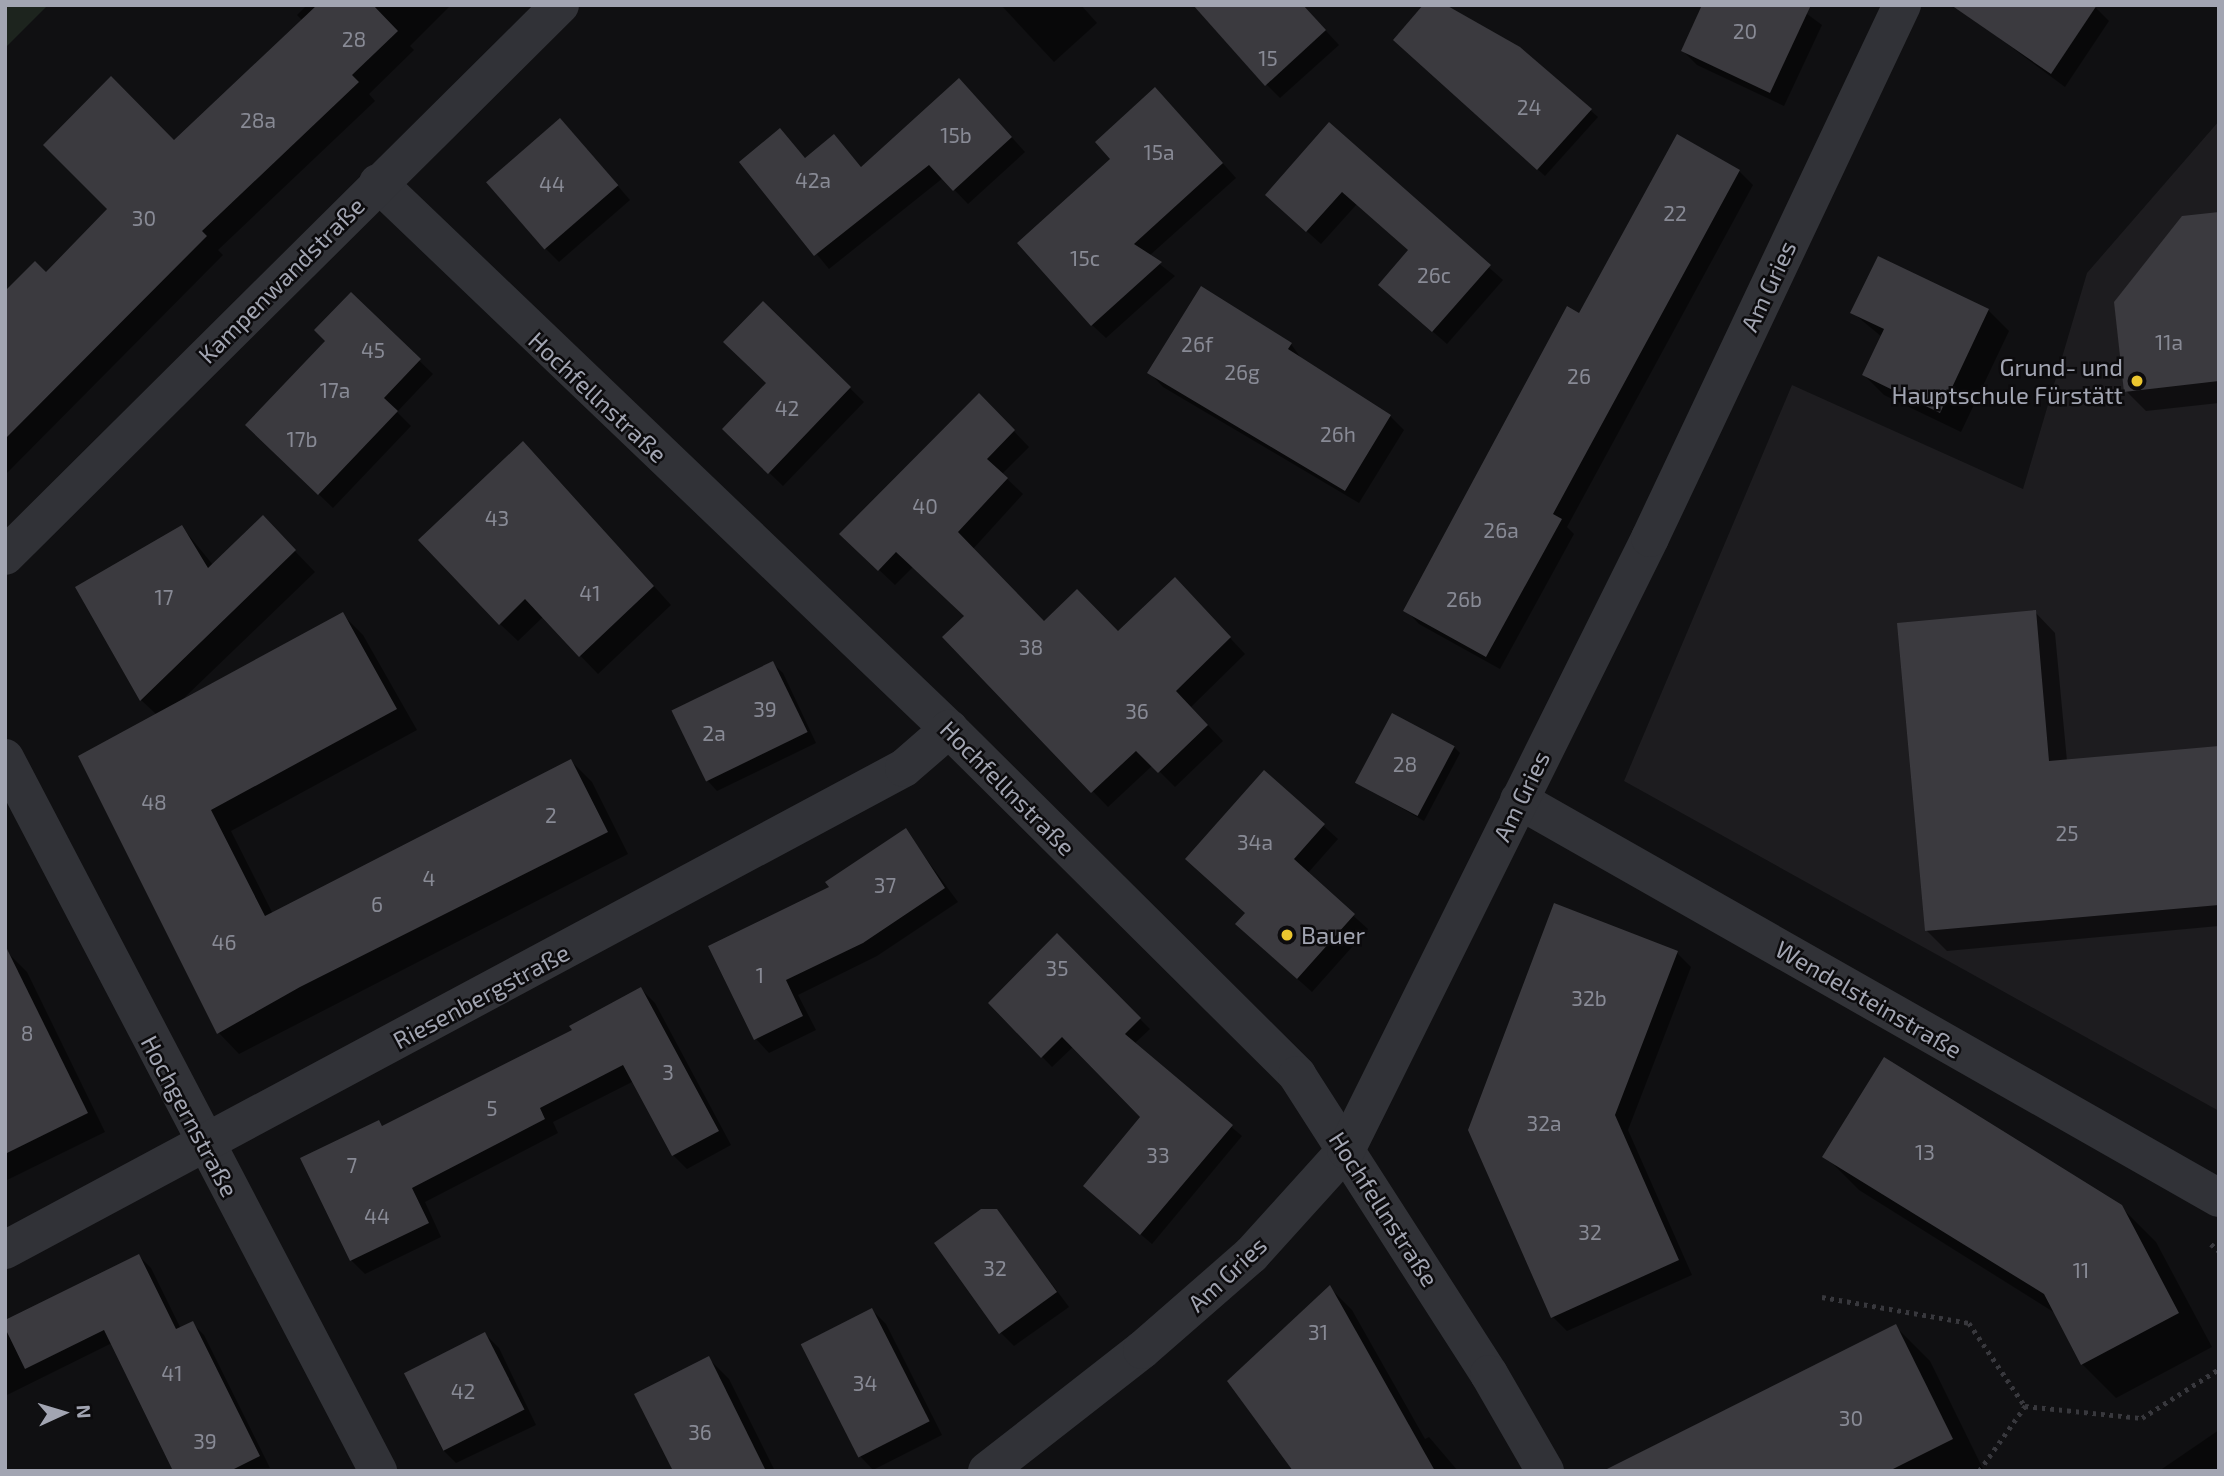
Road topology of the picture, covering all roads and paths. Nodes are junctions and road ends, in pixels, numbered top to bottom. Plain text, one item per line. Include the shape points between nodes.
1 (560, 5) edge
2 (1902, 5) edge
3 (378, 183) junction
4 (5, 556) edge
5 (949, 729) junction
6 (5, 758) edge
7 (1519, 800) junction
8 (204, 1144) junction
9 (1346, 1150) junction
10 (2219, 1198) edge
11 (5, 1250) edge
12 (1822, 1297) dead end
13 (2219, 1369) edge
14 (2025, 1406) junction
15 (378, 1471) edge
16 (987, 1471) edge
17 (1545, 1471) edge
18 (1979, 1471) edge

1 - 3 street, Kampenwandstraße
2 - 7 street, Am Gries via 1650,538
3 - 4 street, Kampenwandstraße
3 - 5 street, Hochfellnstraße
5 - 8 street, Riesenbergstraße via 904,768
5 - 9 street, Hochfellnstraße via 1297,1075
6 - 8 street, Hochgernstraße
7 - 9 street, Am Gries
7 - 10 street, Wendelsteinstraße
8 - 11 street, Riesenbergstraße
8 - 15 street, Hochgernstraße
9 - 16 street, Am Gries via 1251,1255 1142,1350
9 - 17 street, Hochfellnstraße
12 - 14 path via 1969,1323
13 - 14 path via 2142,1418
14 - 18 path

